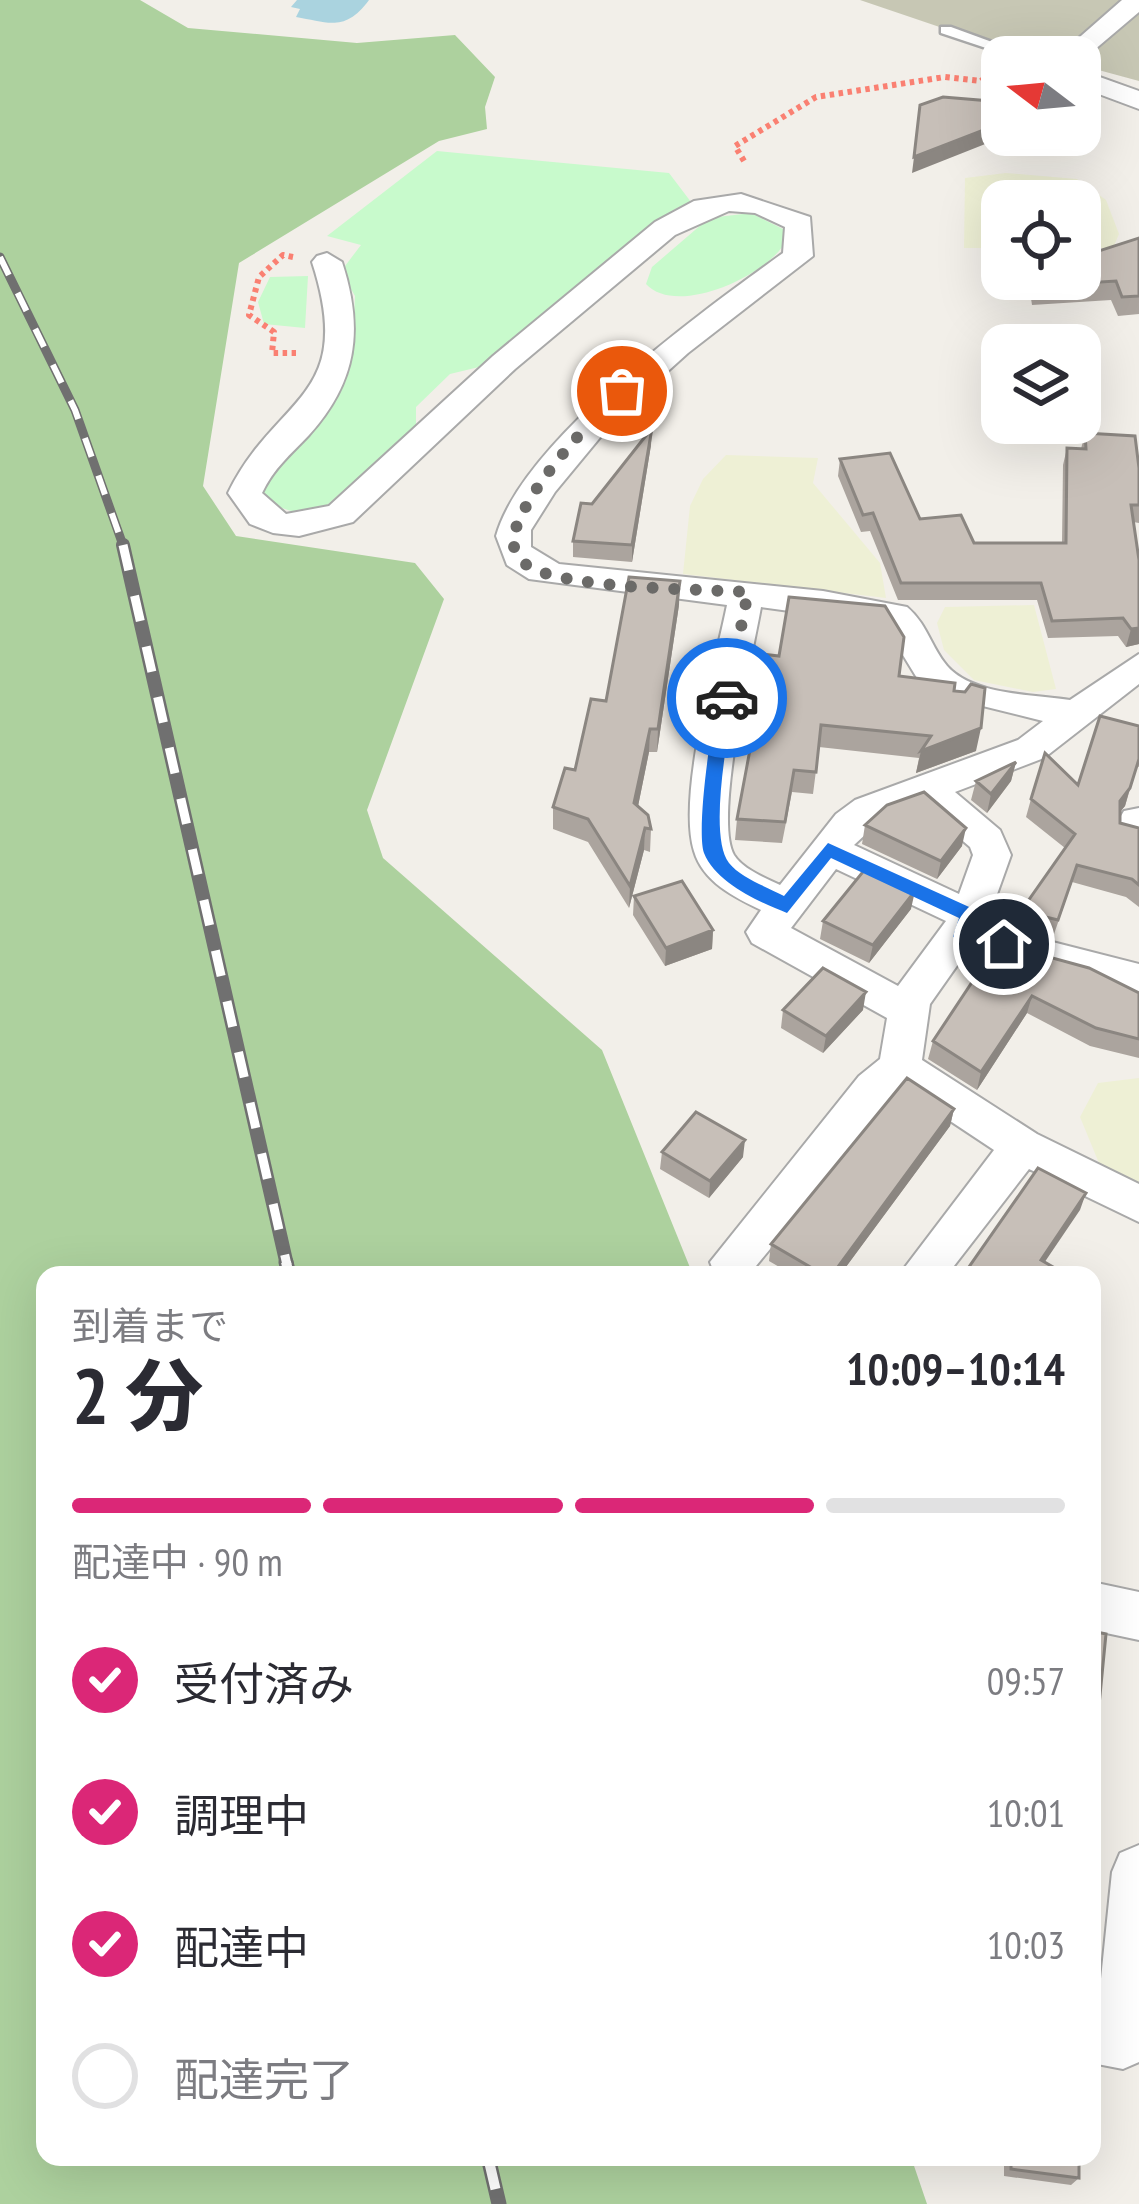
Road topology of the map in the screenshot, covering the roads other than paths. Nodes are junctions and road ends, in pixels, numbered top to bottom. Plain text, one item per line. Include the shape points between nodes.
1 (1138, 0) edge
2 (946, 30) dead end
3 (1095, 36) edge
4 (981, 42) edge
5 (1101, 86) edge
6 (1139, 101) edge
7 (327, 262) road end
8 (748, 592) junction
9 (1139, 666) edge
10 (1076, 714) junction
11 (928, 790) junction
12 (828, 849) junction
13 (787, 906) junction
14 (965, 924) junction
15 (1139, 980) edge
16 (908, 1010) junction
17 (900, 1067) junction
18 (1022, 1146) junction
19 (1139, 1204) edge
20 (733, 1266) edge
21 (928, 1266) edge
22 (1101, 1608) edge
23 (1139, 1616) edge
24 (1139, 1872) edge
25 (1108, 2038) edge

1 - 3 street
2 - 4 lane
5 - 6 street
7 - 8 street via 344,305 338,364 307,418 253,473 245,493 268,522 315,525 341,514 488,372 701,208 757,204 800,223 798,256 652,362 577,439 512,542 537,571
8 - 10 street via 895,615 914,629 941,683
8 - 13 street via 718,743 711,850 725,872
9 - 10 street
10 - 11 street via 1031,748
11 - 12 street via 868,810
11 - 14 street via 987,840 992,855
12 - 13 street
12 - 14 street
13 - 16 street via 766,932
14 - 15 street
14 - 16 street
16 - 17 street
17 - 18 street
17 - 20 street via 874,1088
18 - 19 street
18 - 21 street
22 - 23 street
24 - 25 street

